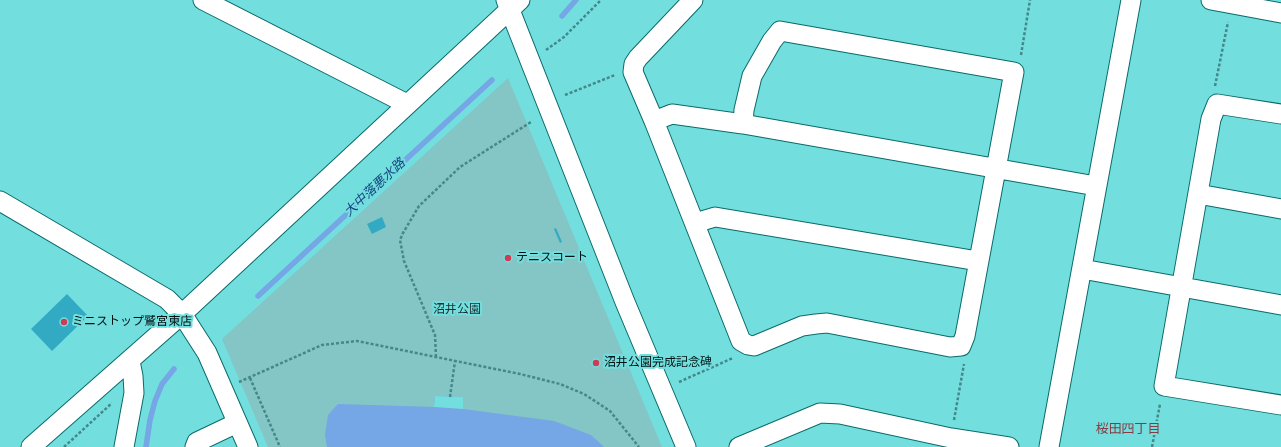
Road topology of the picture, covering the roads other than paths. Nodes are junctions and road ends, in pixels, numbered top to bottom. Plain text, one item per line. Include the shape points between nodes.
1 (203, 0) edge
2 (693, 0) edge
3 (1131, 0) edge
4 (1211, 0) edge
5 (512, 4) edge
6 (1281, 13) edge
7 (408, 104) junction
8 (1281, 114) edge
9 (654, 121) junction
10 (742, 124) junction
11 (996, 168) junction
12 (1096, 186) junction
13 (1198, 194) junction
14 (0, 201) edge
15 (1281, 210) edge
16 (695, 223) junction
17 (978, 262) junction
18 (1082, 269) junction
19 (1182, 287) junction
20 (1281, 304) edge
21 (182, 314) junction
22 (130, 360) junction
23 (1281, 405) edge
24 (237, 423) junction
25 (31, 447) edge
26 (124, 447) edge
27 (195, 447) edge
28 (248, 447) edge
29 (686, 447) edge
30 (739, 447) edge
31 (1009, 447) edge
32 (1049, 447) edge

1 - 7 street
2 - 9 street via 634,64 633,72
3 - 12 street
4 - 6 street
5 - 7 street
5 - 29 street via 625,302
7 - 21 street
8 - 13 street via 1217,104 1211,119
9 - 10 street via 672,114
9 - 16 street
10 - 11 street
10 - 11 street via 752,76 780,30 1014,72
11 - 12 street
11 - 17 street
12 - 18 street
13 - 15 street
13 - 19 street
14 - 21 street via 167,299
16 - 17 street via 715,217
16 - 17 street via 738,335 741,341 754,346 802,326 827,323 950,347 961,346
18 - 19 street
18 - 32 street
19 - 20 street
19 - 23 street via 1164,386
21 - 22 street
21 - 24 street via 207,353
22 - 25 street
22 - 26 street via 134,394
24 - 27 street via 198,442
24 - 28 street
30 - 31 street via 820,413 840,414 951,438

